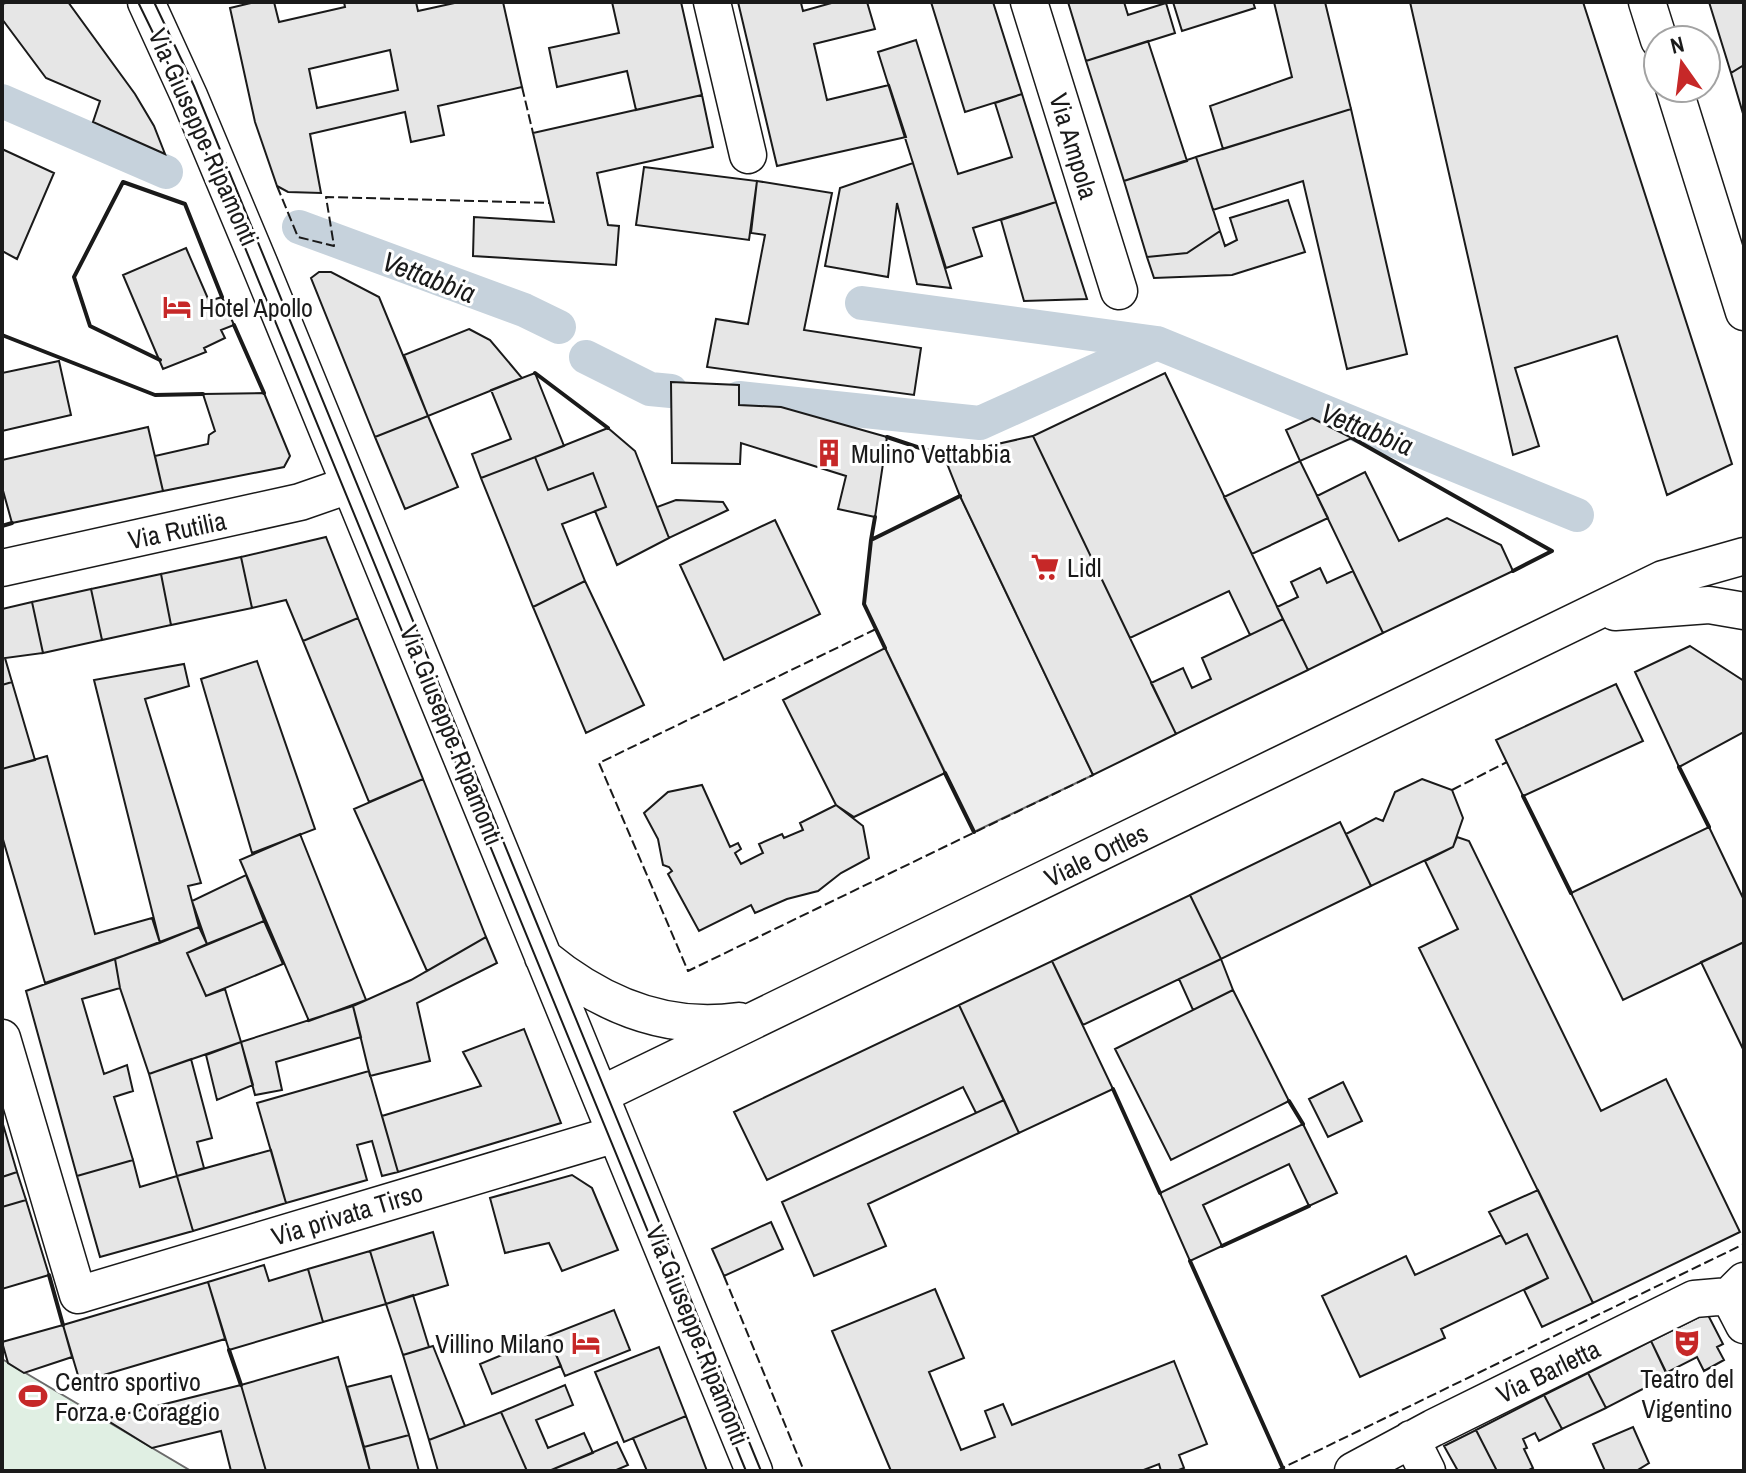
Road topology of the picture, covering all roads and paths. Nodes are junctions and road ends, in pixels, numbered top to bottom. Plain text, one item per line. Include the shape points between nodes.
1 (146, 2) edge
2 (712, 2) edge
3 (1029, 2) edge
4 (1647, 2) edge
5 (1654, 24) edge
6 (1679, 104) edge
7 (748, 155) dead end
8 (1119, 291) dead end
9 (1744, 312) edge
10 (349, 485) junction
11 (1744, 556) edge
12 (2, 568) edge
13 (1744, 611) edge
14 (1592, 615) junction
15 (543, 956) junction
16 (764, 1017) junction
17 (2, 1038) edge
18 (600, 1095) junction
19 (616, 1134) junction
20 (1739, 1301) edge
21 (1411, 1439) junction
22 (754, 1471) edge
23 (1353, 1471) edge
24 (1427, 1471) edge

1 - 10 street, Via Giuseppe Ripamonti
2 - 7 street
3 - 8 street, Via Ampola
4 - 5 street
6 - 9 street
10 - 12 street, Via Rutilia via 300,502
10 - 15 street, Via Giuseppe Ripamonti
11 - 14 street, Viale Ortles via 1663,579
13 - 14 street, Viale Ortles via 1709,605
14 - 16 street, Viale Ortles
15 - 16 street via 604,999 659,1019 719,1024
15 - 18 street, Via Giuseppe Ripamonti
16 - 18 street, Viale Ortles
17 - 19 street, Via privata Tirso via 78,1295
18 - 19 street, Via Giuseppe Ripamonti
19 - 22 street, Via Giuseppe Ripamonti
20 - 21 street, Via Barletta via 1694,1299
21 - 23 street, Via Barletta
21 - 24 street

